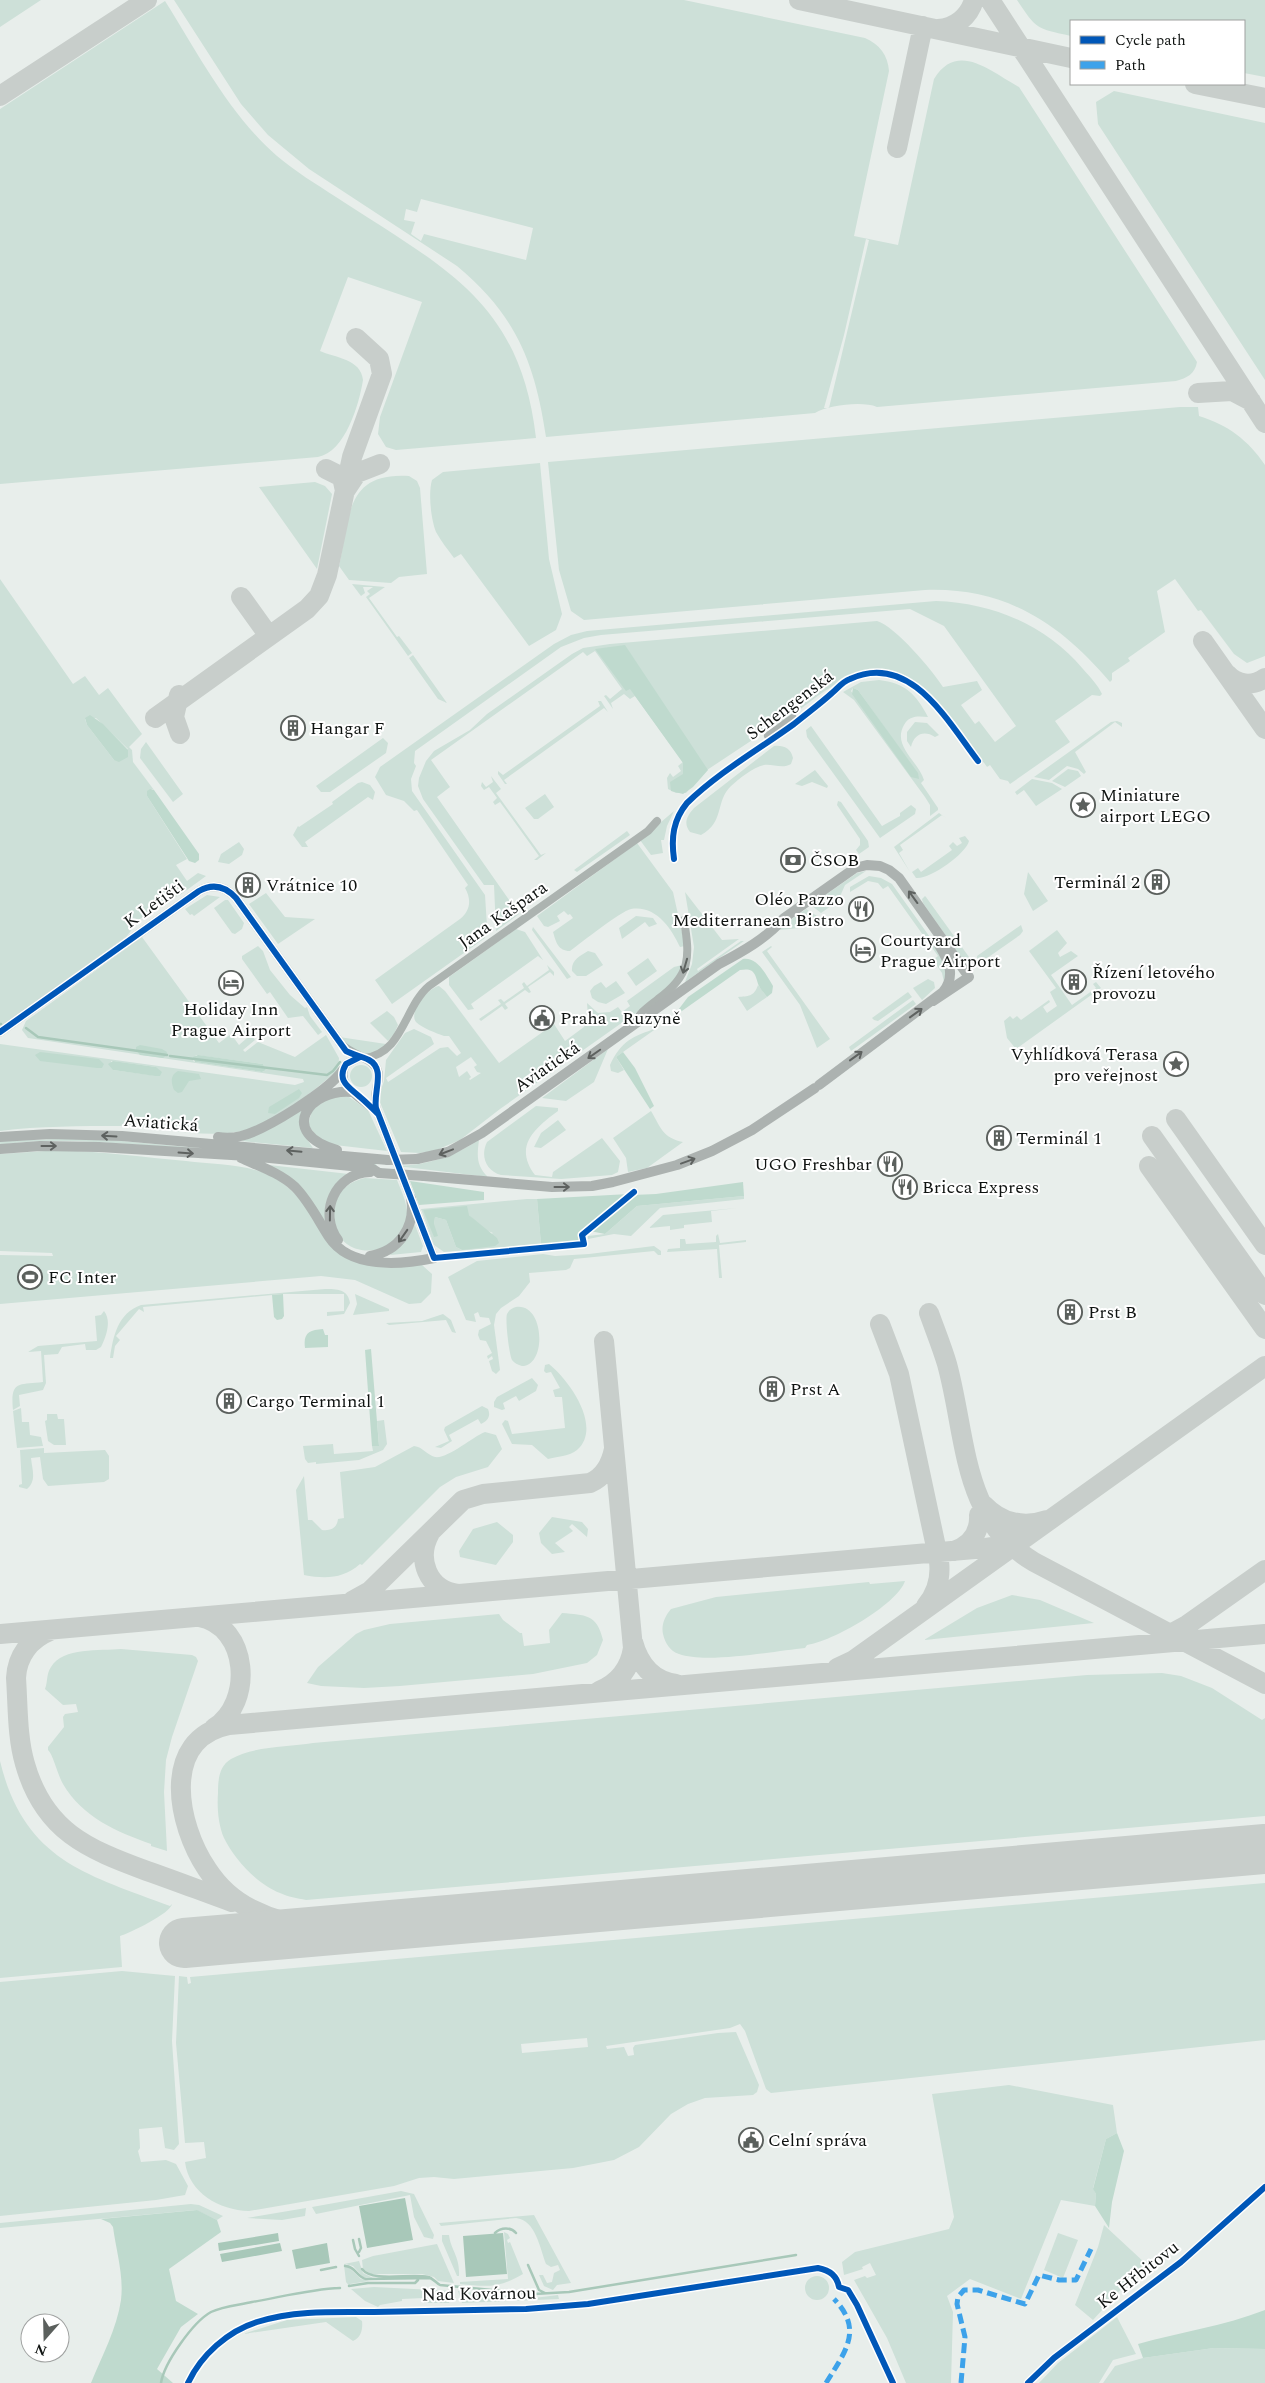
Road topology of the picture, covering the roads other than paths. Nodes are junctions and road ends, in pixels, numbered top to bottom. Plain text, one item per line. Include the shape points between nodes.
1 (978, 761) dead end
2 (657, 820) dead end
3 (674, 858) dead end
4 (684, 920) dead end
5 (930, 921) junction
6 (933, 1001) junction
7 (633, 1026) junction
8 (0, 1032) edge
9 (337, 1040) junction
10 (384, 1050) junction
11 (362, 1058) junction
12 (344, 1069) junction
13 (378, 1071) junction
14 (377, 1083) junction
15 (354, 1092) junction
16 (378, 1114) junction
17 (0, 1137) edge
18 (140, 1138) junction
19 (0, 1150) edge
20 (237, 1157) junction
21 (360, 1157) junction
22 (379, 1173) junction
23 (410, 1198) junction
24 (370, 1256) junction
25 (434, 1258) junction
26 (1265, 2187) edge
27 (188, 2383) edge
28 (893, 2383) edge
29 (1028, 2383) edge

1 - 3 street, Schengenská via 914,684 877,673 856,677 838,686 685,805 674,828
2 - 10 street, Jana Kašpara via 648,831 426,988 400,1032
4 -> 7 street via 688,949 683,974 669,992 639,1013
5 - 6 main road, Aviatická via 934,936 949,961 951,973 946,987
5 - 6 main road via 970,977
5 -> 7 main road, Aviatická via 895,874 880,866 855,868 784,918 777,927
22 -> 6 main road, Aviatická, bridge via 533,1186 592,1186 676,1165 732,1141
7 -> 21 main road, Aviatická, bridge via 473,1139 448,1152 418,1159
8 - 9 street, K Letišti via 199,891 213,886 225,888 236,898
9 - 11 street, K Letišti via 346,1051
9 - 12 street, K Letišti via 343,1053
10 - 11 street, Jana Kašpara via 375,1056
10 - 13 street, Jana Kašpara
11 - 12 street via 348,1062
11 - 13 street, K Letišti via 374,1064
12 - 15 street, K Letišti via 343,1082
12 - 18 main road via 325,1088 270,1124 247,1134 222,1138 177,1134
13 - 14 street, K Letišti
14 - 15 street via 368,1092
14 - 16 street, K Letišti via 374,1101
15 - 16 street, K Letišti
15 - 21 main road via 335,1092 310,1107 304,1116 304,1124 317,1144
16 - 23 street, K Letišti
18 -> 17 main road, Aviatická via 62,1134
21 -> 18 main road, Aviatická
19 -> 20 main road, Aviatická via 70,1146
20 - 22 main road, Aviatická via 370,1168
20 - 25 main road via 288,1181 306,1200 333,1243 351,1258 370,1262
24 -> 22 main road via 357,1254 341,1243 331,1226 329,1213 334,1194 347,1179 366,1172
23 -> 24 main road via 412,1216 402,1239 388,1251
23 - 25 street, K Letišti
24 - 25 main road
26 - 29 street, Ke Hřbitovu via 1180,2262 1054,2358
27 - 28 street, Nad Kovárnou via 200,2362 217,2344 243,2328 271,2318 326,2312 526,2310 818,2268 830,2272 839,2287 848,2290

